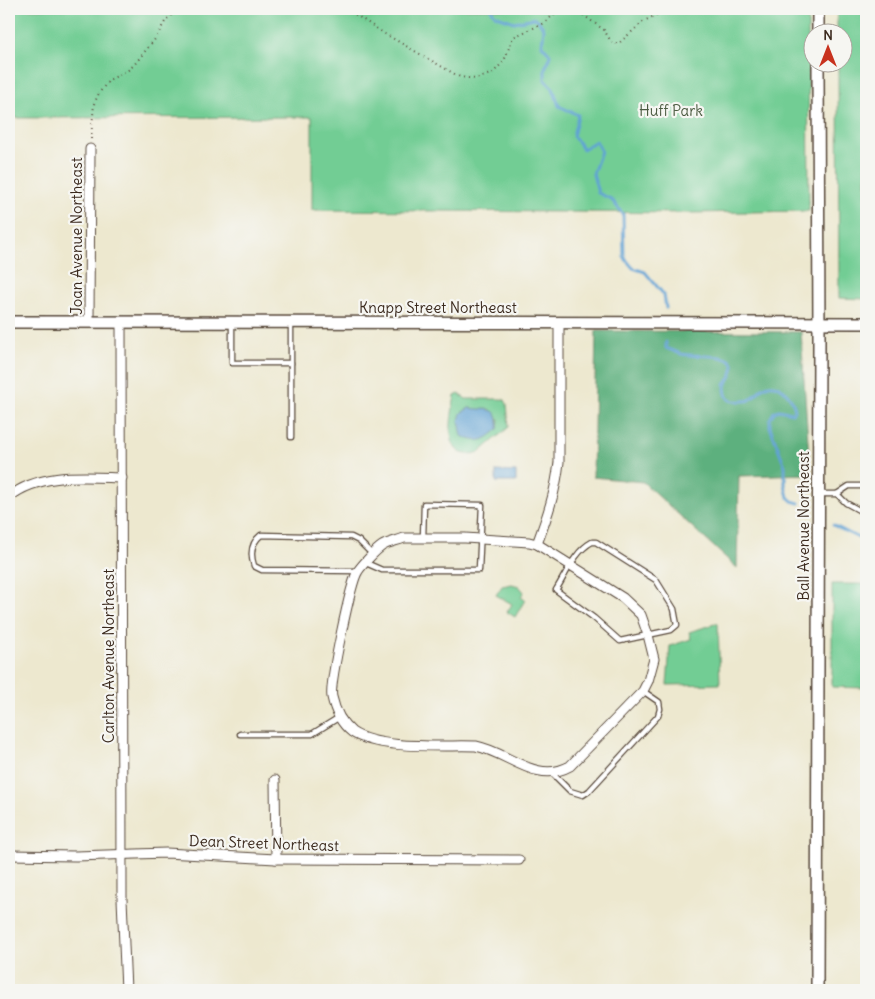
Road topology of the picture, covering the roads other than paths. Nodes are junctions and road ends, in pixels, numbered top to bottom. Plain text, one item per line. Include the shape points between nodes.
1 (818, 9) edge
2 (818, 22) edge
3 (818, 72) edge
4 (90, 149) road end
5 (9, 322) edge
6 (89, 322) junction
7 (121, 322) junction
8 (232, 322) junction
9 (291, 322) junction
10 (559, 322) junction
11 (819, 323) junction
12 (866, 323) edge
13 (291, 363) junction
14 (291, 437) dead end
15 (122, 478) junction
16 (866, 486) edge
17 (818, 494) junction
18 (837, 494) junction
19 (9, 497) edge
20 (866, 514) edge
21 (423, 538) junction
22 (481, 539) junction
23 (536, 544) junction
24 (373, 555) junction
25 (366, 562) junction
26 (571, 565) junction
27 (358, 571) junction
28 (648, 635) junction
29 (643, 691) junction
30 (338, 718) junction
31 (240, 734) dead end
32 (550, 771) junction
33 (275, 780) dead end
34 (122, 854) junction
35 (9, 855) edge
36 (276, 859) junction
37 (520, 860) dead end
38 (126, 990) edge
39 (817, 990) edge

1 - 2 street
3 - 11 street, Ball Avenue Northeast
4 - 6 street, Joan Avenue Northeast
5 - 6 street, Knapp Street Northeast
6 - 7 street, Knapp Street Northeast
7 - 8 street, Knapp Street Northeast
7 - 15 street, Carlton Avenue Northeast
8 - 9 street, Knapp Street Northeast
8 - 13 lane via 232,362
9 - 10 street, Knapp Street Northeast
9 - 13 lane
10 - 11 street, Knapp Street Northeast
10 - 23 street via 559,462 548,516
11 - 12 street, Knapp Street Northeast
11 - 17 street, Ball Avenue Northeast
13 - 14 lane
15 - 19 street via 58,478 33,484
15 - 34 street, Carlton Avenue Northeast
16 - 18 lane via 849,486
17 - 18 lane
17 - 39 street, Ball Avenue Northeast
18 - 20 lane
21 - 22 street
21 - 22 lane via 424,504 482,504
21 - 24 street via 404,538 382,546
22 - 23 street
22 - 25 lane via 479,570 382,570
23 - 26 street
24 - 25 street
24 - 27 lane via 351,537 262,535 253,545 254,566 262,570
25 - 27 street
26 - 28 street via 623,598 641,615
26 - 28 lane via 556,590 620,641
26 - 28 lane via 586,545 596,542 656,580 674,608 677,625 671,630
27 - 30 street via 333,676 331,695
28 - 29 street via 654,659
29 - 32 street via 570,766
29 - 32 lane via 659,702 658,716 583,795 570,791
30 - 31 lane via 312,734
30 - 32 street via 365,740 384,744 476,746 500,753 522,766
33 - 36 street
34 - 35 street, Dean Street Northeast
34 - 36 street, Dean Street Northeast
34 - 38 street, Carlton Avenue Northeast
36 - 37 street, Dean Street Northeast

